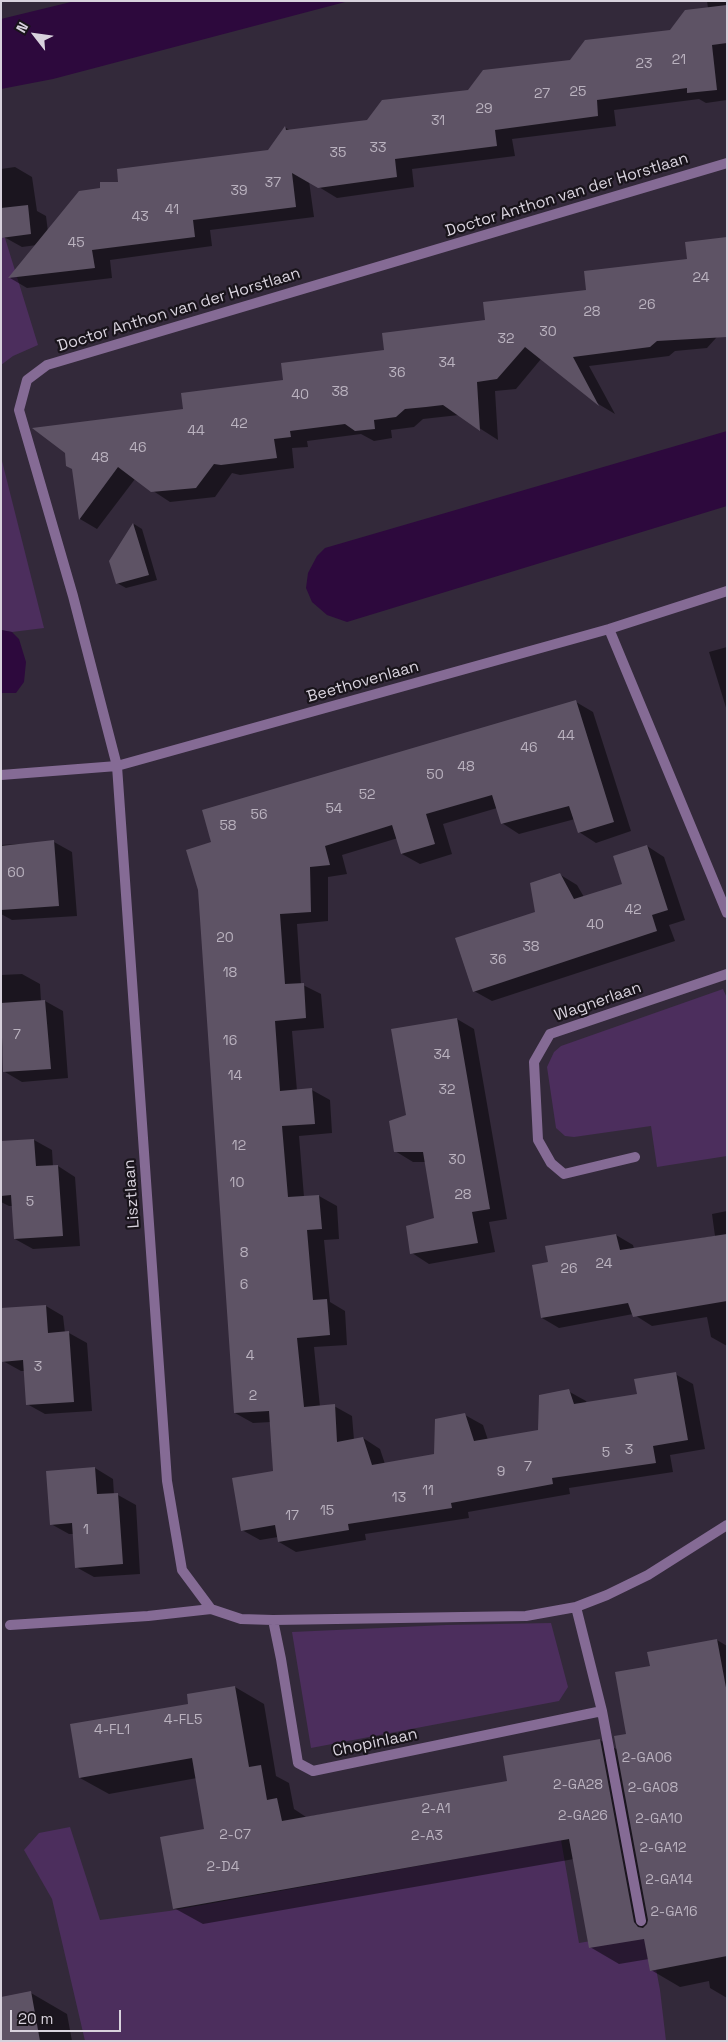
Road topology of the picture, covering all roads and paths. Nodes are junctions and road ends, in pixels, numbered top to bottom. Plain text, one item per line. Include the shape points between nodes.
1 (727, 163) edge
2 (727, 591) edge
3 (609, 629) junction
4 (117, 766) junction
5 (1, 775) edge
6 (727, 913) edge
7 (727, 974) edge
8 (635, 1157) dead end
9 (727, 1525) edge
10 (576, 1607) junction
11 (211, 1609) junction
12 (273, 1620) junction
13 (10, 1625) dead end
14 (602, 1711) junction
15 (641, 1921) dead end

1 - 4 street, Doctor Anthon van der Horstlaan via 47,365 27,380 19,410 73,596
2 - 3 street, Beethovenlaan
3 - 4 street, Beethovenlaan
3 - 6 street
4 - 5 street, Beethovenlaan
4 - 11 street, Lisztlaan via 167,1481 182,1570
7 - 8 street, Wagnerlaan via 550,1034 534,1062 538,1140 551,1163 564,1174
9 - 10 street via 648,1575
10 - 12 street via 526,1616
10 - 14 street
11 - 12 street via 241,1619
11 - 13 street
12 - 14 street, Chopinlaan via 298,1763 313,1771
14 - 15 street

